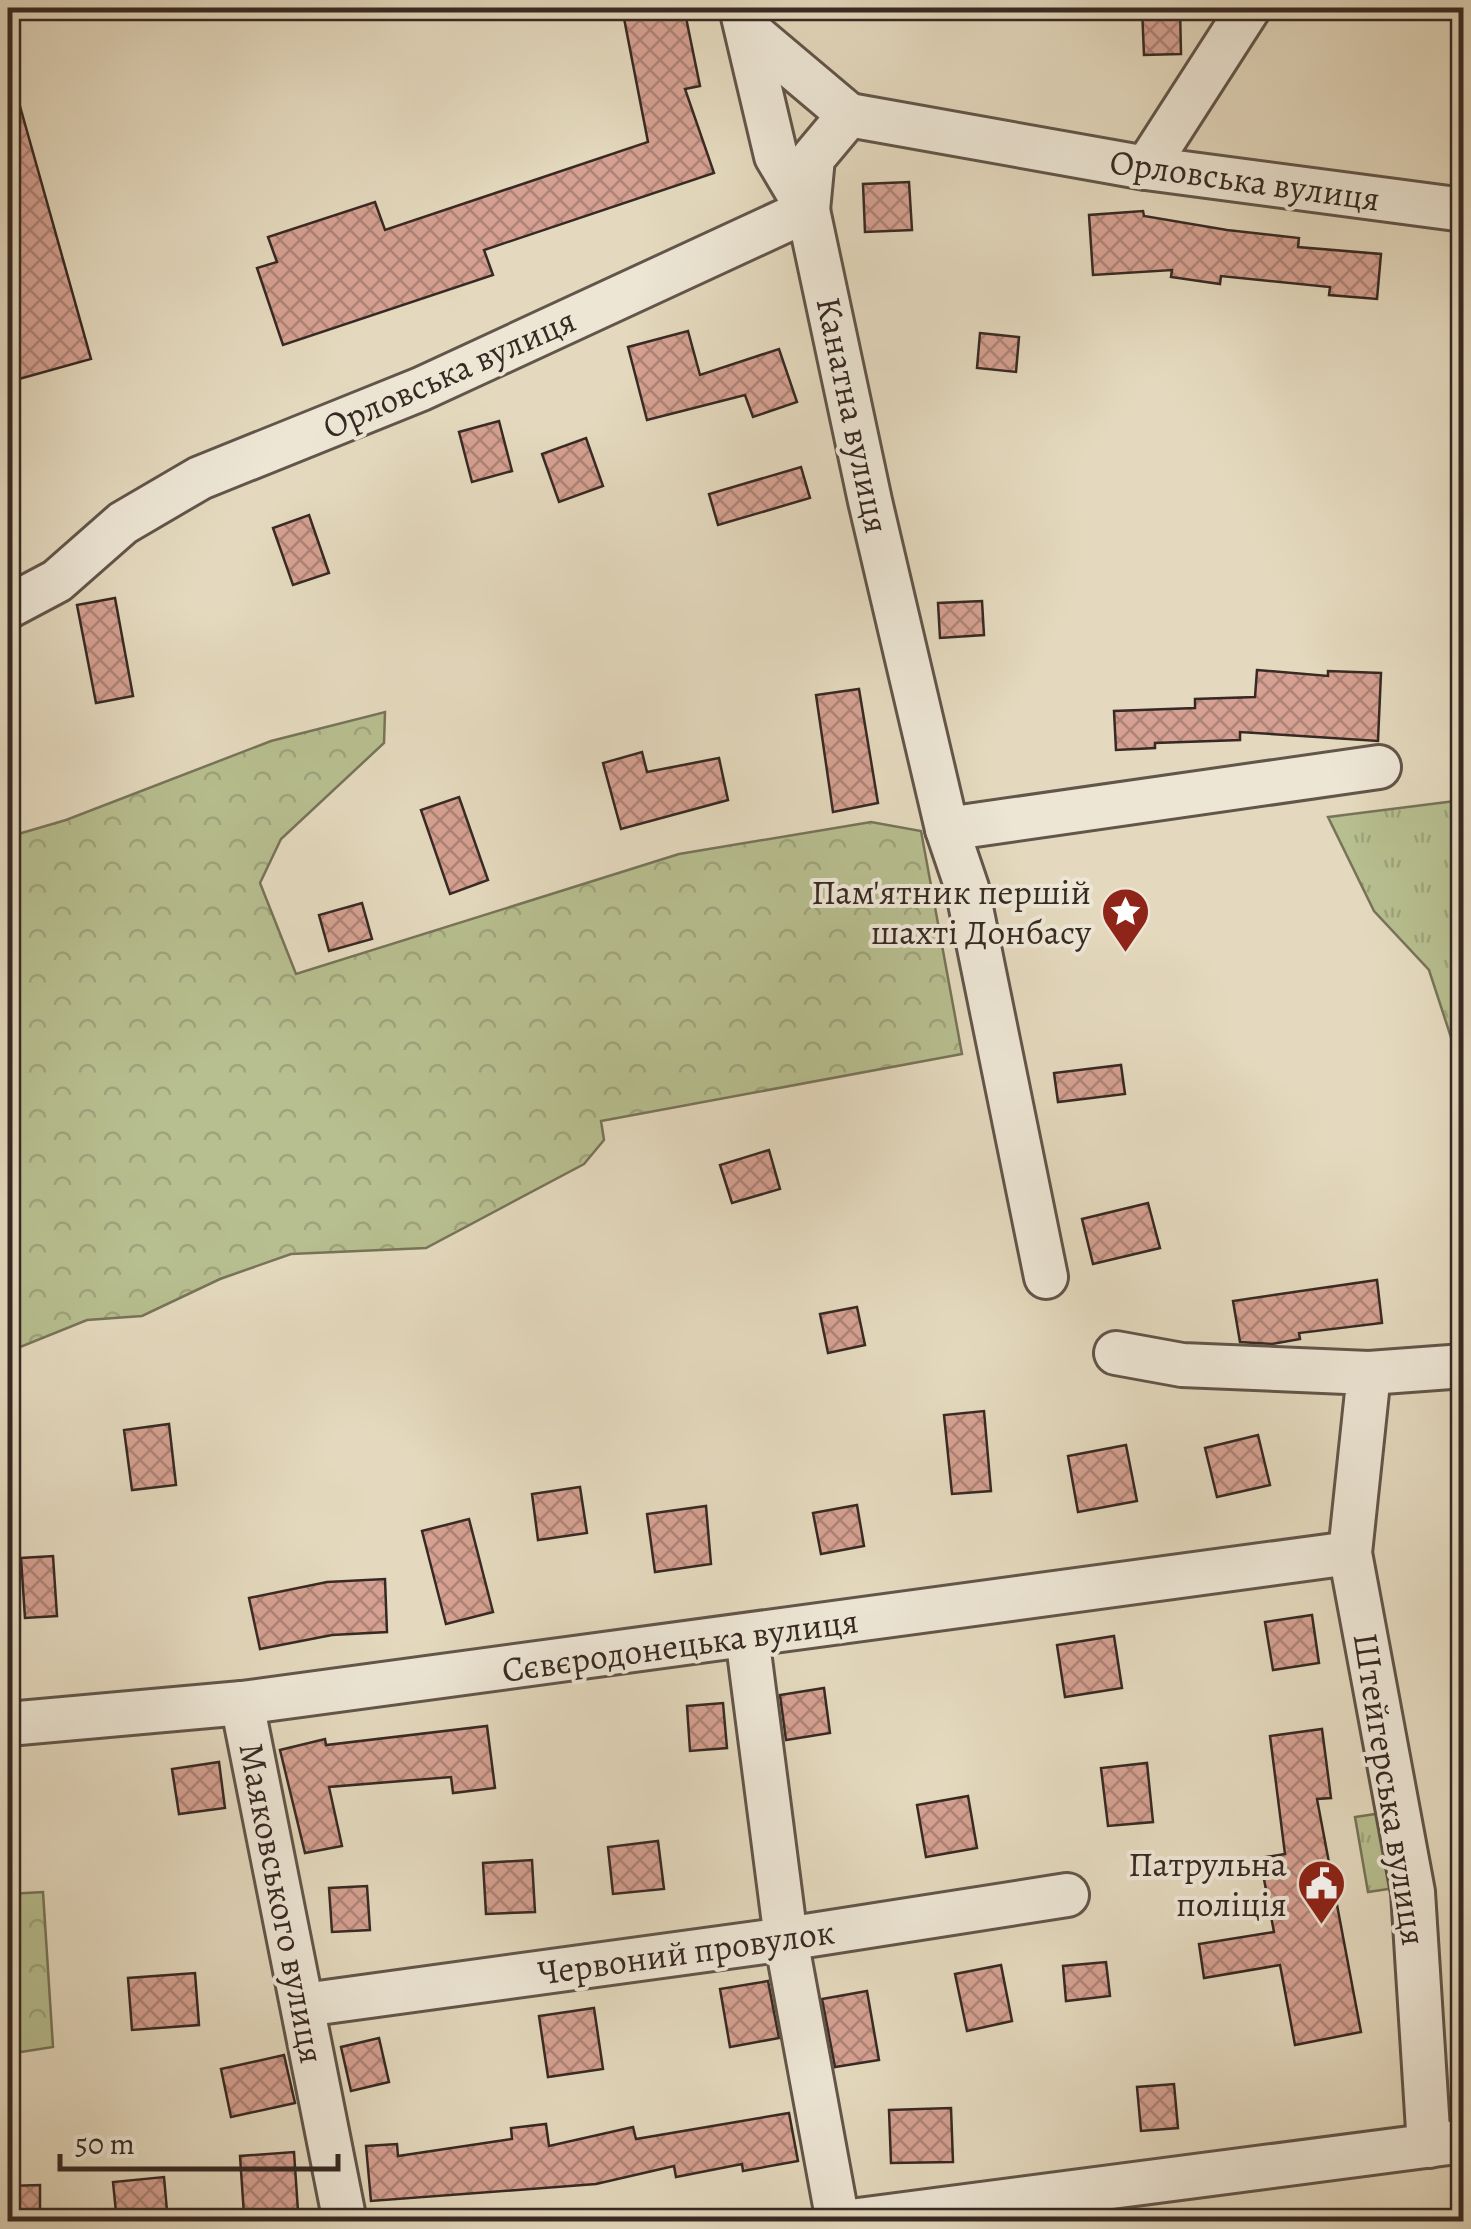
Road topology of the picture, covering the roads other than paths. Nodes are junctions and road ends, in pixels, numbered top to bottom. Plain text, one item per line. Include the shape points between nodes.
1 (1249, 8) edge
2 (744, 18) edge
3 (849, 115) junction
4 (1146, 168) junction
5 (808, 210) junction
6 (1464, 210) edge
7 (8, 607) edge
8 (1378, 767) dead end
9 (947, 829) junction
10 (1046, 1277) dead end
11 (1116, 1353) dead end
12 (1464, 1366) edge
13 (1370, 1373) junction
14 (1350, 1553) junction
15 (747, 1636) junction
16 (242, 1703) junction
17 (8, 1724) edge
18 (1068, 1896) dead end
19 (786, 1939) junction
20 (304, 2005) junction
21 (1454, 2150) edge
22 (345, 2222) edge
23 (841, 2222) edge

1 - 4 street
2 - 3 street, Орловська вулиця
2 - 5 street, Канатна вулиця via 776,156
3 - 4 street, Орловська вулиця
3 - 5 street via 813,158
4 - 6 street, Орловська вулиця
5 - 7 street, Орловська вулиця via 421,390 200,478 123,523 57,582
5 - 9 street, Канатна вулиця
8 - 9 street
9 - 10 street, Канатна вулиця via 966,888
11 - 13 street via 1182,1366
12 - 13 street
13 - 14 street, Штейгерська вулиця
14 - 15 street, Сєвєродонецька вулиця
14 - 21 street, Штейгерська вулиця
15 - 16 street, Сєвєродонецька вулиця
15 - 19 street
16 - 17 street, Сєвєродонецька вулиця
16 - 20 street, Маяковського вулиця
18 - 19 street, Червоний провулок
19 - 20 street, Червоний провулок
19 - 23 street
20 - 22 street, Маяковського вулиця
21 - 23 street

